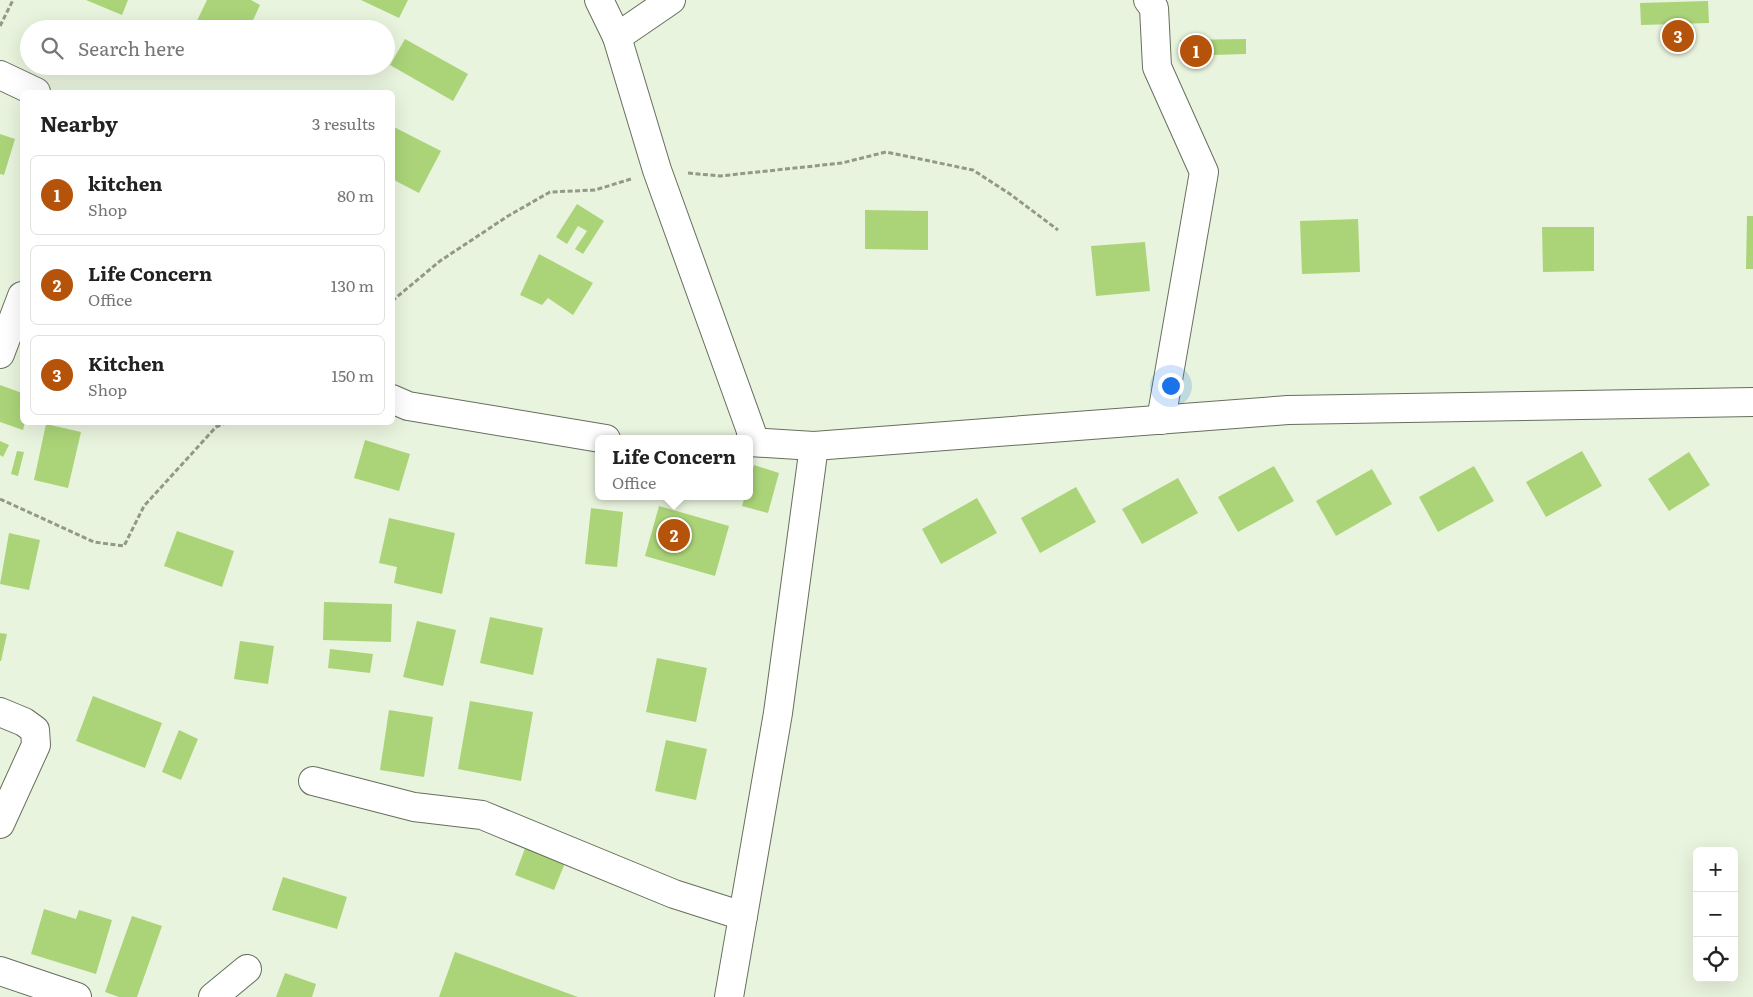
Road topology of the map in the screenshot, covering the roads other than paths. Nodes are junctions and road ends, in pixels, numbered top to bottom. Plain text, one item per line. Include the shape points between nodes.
1 (599, 0) edge
2 (671, 0) edge
3 (1148, 0) edge
4 (617, 37) junction
5 (0, 75) edge
6 (32, 90) edge
7 (20, 301) edge
8 (0, 354) edge
9 (395, 400) edge
10 (1753, 402) edge
11 (1161, 420) junction
12 (750, 435) edge
13 (595, 437) edge
14 (753, 442) edge
15 (814, 446) junction
16 (0, 712) edge
17 (313, 781) dead end
18 (0, 824) edge
19 (743, 916) junction
20 (247, 969) dead end
21 (0, 971) edge
22 (77, 997) edge
23 (213, 997) edge
24 (729, 997) edge

1 - 4 street
2 - 4 street
3 - 11 street via 1154,8 1157,67 1204,172
4 - 12 street via 658,170
5 - 6 street
7 - 8 street
9 - 13 street via 408,406
10 - 11 street via 1288,410
11 - 15 street
14 - 15 street
15 - 19 street via 778,713
16 - 18 street via 35,730 36,745
17 - 19 street via 414,807 482,815 674,894
19 - 24 street
20 - 23 street
21 - 22 street

